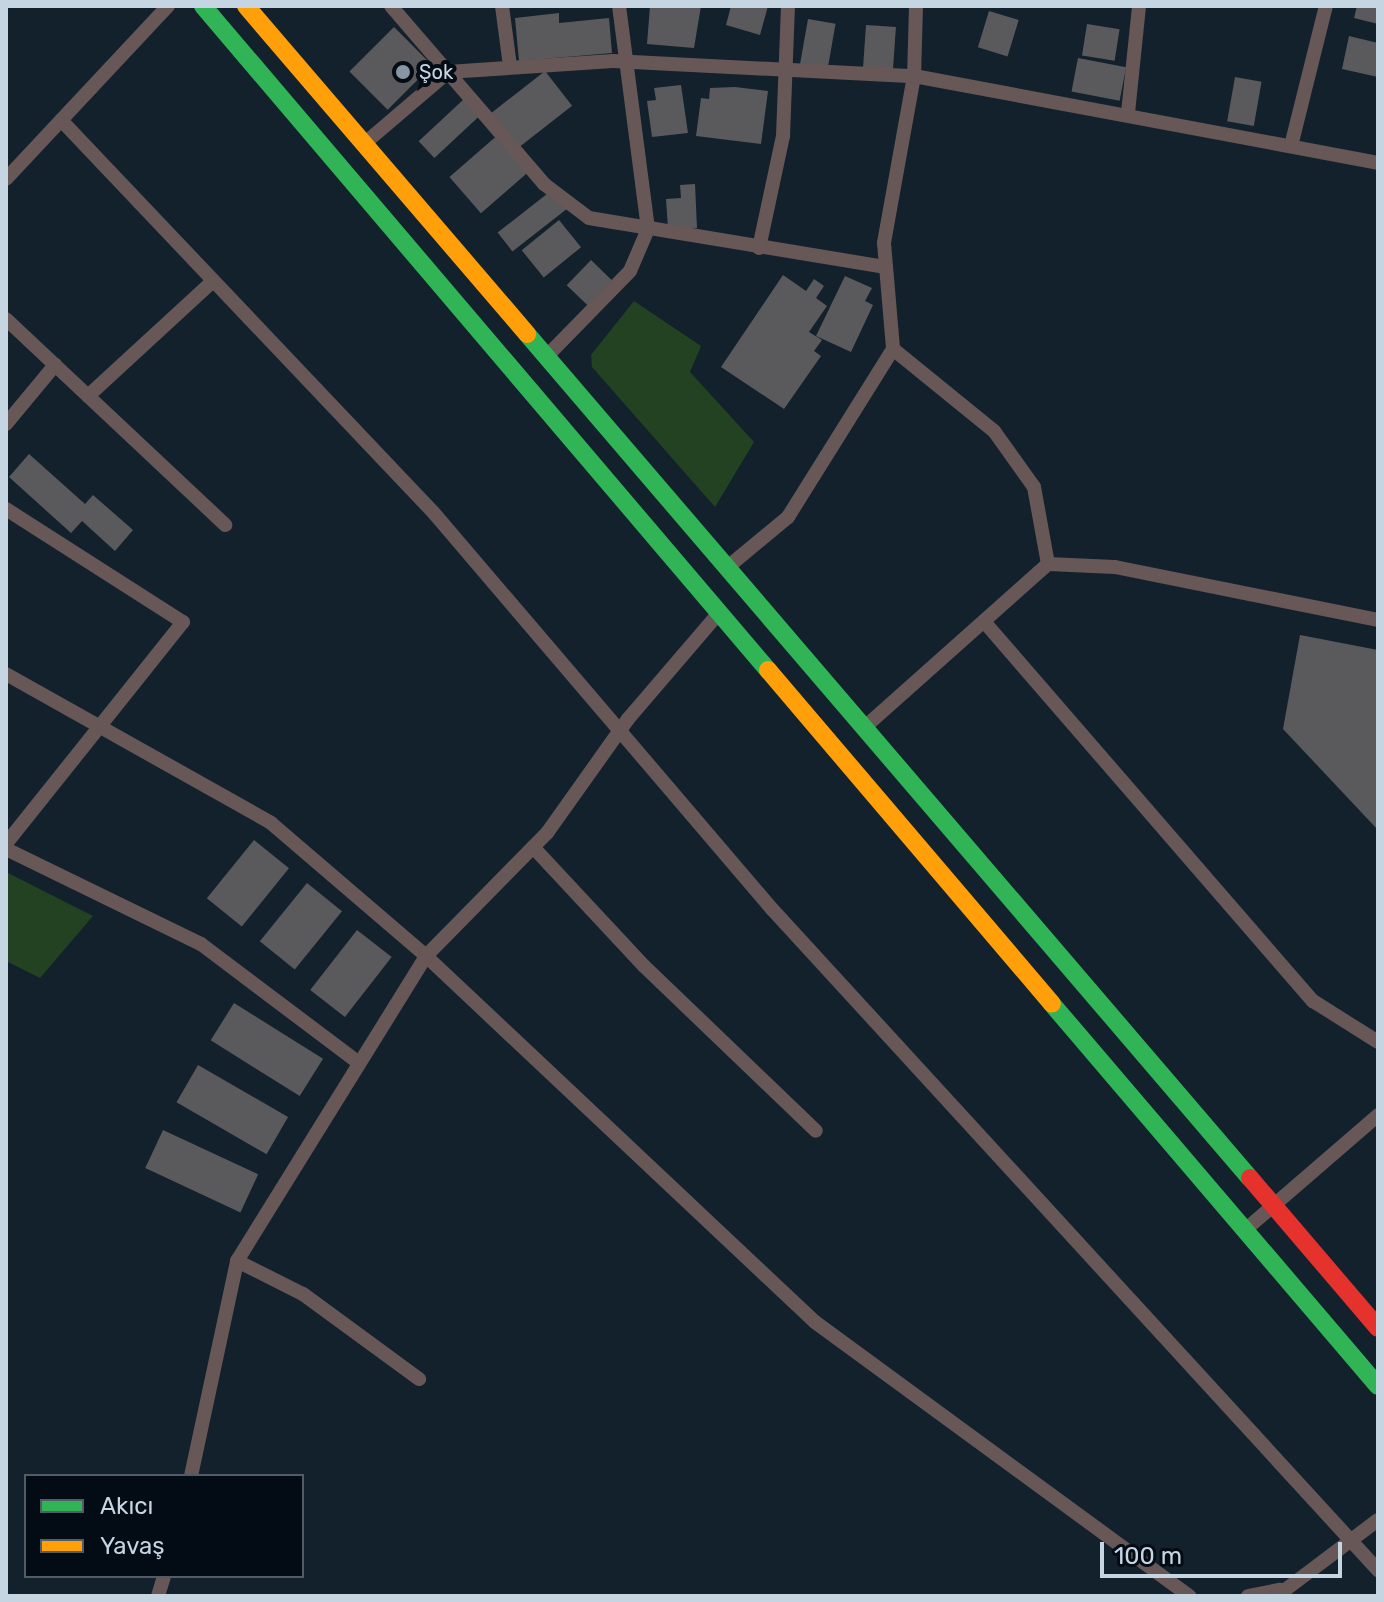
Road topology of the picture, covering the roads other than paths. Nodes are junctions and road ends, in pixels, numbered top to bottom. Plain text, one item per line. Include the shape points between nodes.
1 (168, 6) edge
2 (203, 6) edge
3 (246, 6) edge
4 (391, 6) edge
5 (502, 6) edge
6 (619, 6) edge
7 (788, 6) edge
8 (916, 6) edge
9 (1139, 6) edge
10 (1326, 6) edge
11 (627, 62) junction
12 (510, 66) junction
13 (784, 69) junction
14 (448, 72) junction
15 (914, 76) junction
16 (1128, 113) junction
17 (61, 120) junction
18 (365, 143) junction
19 (1291, 146) junction
20 (1378, 163) edge
21 (6, 179) edge
22 (648, 229) junction
23 (759, 248) junction
24 (886, 267) junction
25 (213, 281) junction
26 (6, 319) edge
27 (893, 349) junction
28 (548, 355) junction
29 (55, 365) junction
30 (88, 396) junction
31 (6, 424) edge
32 (6, 509) edge
33 (225, 525) dead end
34 (1048, 564) junction
35 (729, 566) junction
36 (718, 614) junction
37 (1378, 620) edge
38 (987, 625) junction
39 (6, 674) edge
40 (622, 726) junction
41 (866, 726) junction
42 (102, 728) junction
43 (6, 846) edge
44 (533, 847) junction
45 (426, 956) junction
46 (1378, 1042) edge
47 (359, 1063) junction
48 (1378, 1115) edge
49 (816, 1131) dead end
50 (1273, 1205) junction
51 (1245, 1230) junction
52 (237, 1261) junction
53 (1378, 1328) edge
54 (419, 1379) dead end
55 (1378, 1386) edge
56 (191, 1474) edge
57 (1378, 1520) edge
58 (1356, 1539) junction
59 (1378, 1570) edge
60 (1279, 1593) edge
61 (1189, 1596) edge
62 (1248, 1596) edge

1 - 17 street
2 - 36 highway
3 - 18 highway
4 - 14 street
5 - 12 street
6 - 11 street
7 - 13 street
8 - 15 street
9 - 16 street
10 - 19 street
11 - 12 street
11 - 13 street
11 - 22 street
12 - 14 street
13 - 15 street
13 - 23 street via 783,136
14 - 18 street
14 - 22 street via 552,190 589,218
15 - 16 street
15 - 24 street via 884,243
16 - 19 street
17 - 21 street
17 - 25 street
18 - 28 highway
19 - 20 street
22 - 23 street
22 - 28 street via 630,271
23 - 24 street
24 - 27 street
25 - 30 street
25 - 40 street via 433,512
26 - 29 street
27 - 34 street via 994,431 1034,487
27 - 35 street via 788,517
28 - 35 highway
29 - 30 street
29 - 31 street
30 - 33 street
32 - 42 street via 183,622
34 - 37 street via 1115,567
34 - 38 street
35 - 41 highway
36 - 40 street
36 - 51 highway
38 - 41 street
38 - 46 street via 1313,1001
39 - 42 street
40 - 44 street
40 - 58 street via 772,909 1022,1186
41 - 50 highway
42 - 43 street
42 - 45 street via 271,823
43 - 47 street via 201,944
44 - 45 street
44 - 49 street via 644,966
45 - 47 street
45 - 61 street via 815,1322
47 - 52 street
48 - 50 street
50 - 51 street
50 - 53 highway
51 - 55 highway
52 - 54 street via 303,1294
52 - 56 street
57 - 58 street
58 - 59 street
58 - 60 street
60 - 62 street

